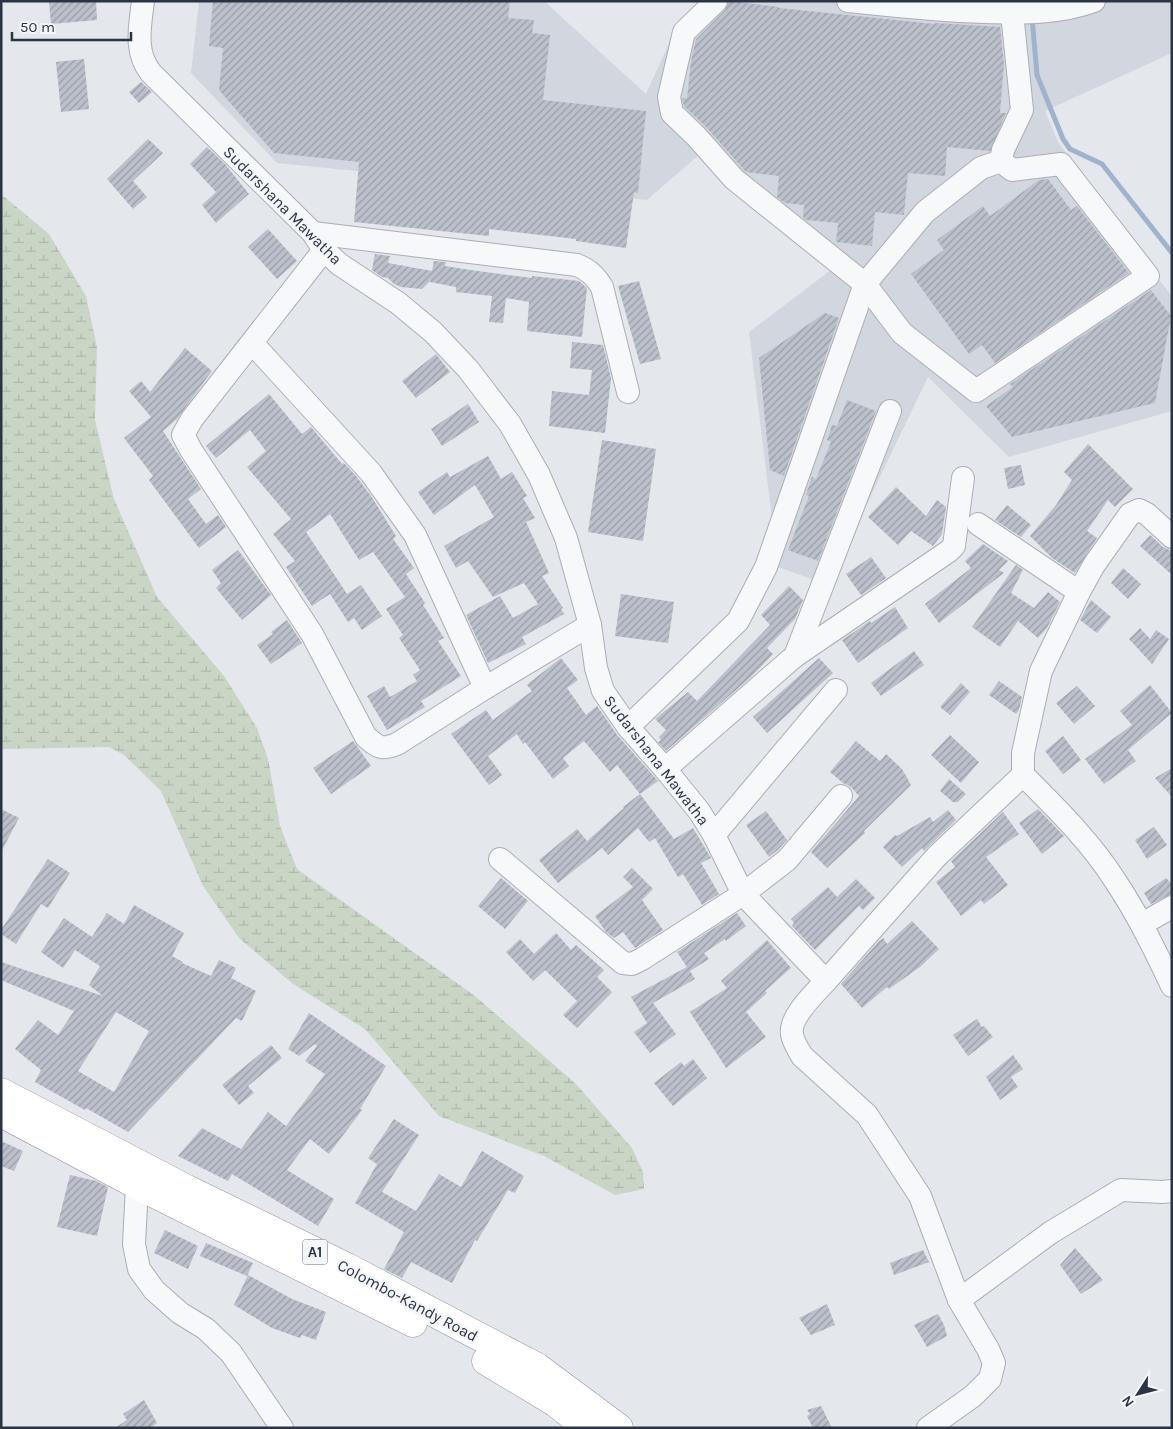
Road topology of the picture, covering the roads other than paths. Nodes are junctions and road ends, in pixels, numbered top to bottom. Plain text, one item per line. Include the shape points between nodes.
1 (143, 1) edge
2 (716, 1) edge
3 (848, 1) edge
4 (1094, 1) edge
5 (1018, 13) junction
6 (1001, 161) junction
7 (318, 241) junction
8 (865, 284) junction
9 (253, 344) junction
10 (628, 392) dead end
11 (890, 411) dead end
12 (963, 478) dead end
13 (978, 524) dead end
14 (1172, 537) edge
15 (1079, 592) junction
16 (590, 625) junction
17 (795, 656) junction
18 (485, 688) junction
19 (836, 690) dead end
20 (628, 727) junction
21 (665, 768) junction
22 (1023, 775) junction
23 (841, 796) dead end
24 (714, 835) junction
25 (500, 859) dead end
26 (744, 894) junction
27 (1172, 907) edge
28 (1142, 924) junction
29 (826, 981) junction
30 (1172, 986) edge
31 (1, 1092) edge
32 (1, 1113) edge
33 (137, 1185) junction
34 (1172, 1191) edge
35 (959, 1300) junction
36 (282, 1428) edge
37 (587, 1428) edge
38 (619, 1428) edge
39 (928, 1428) edge

1 - 7 street, Sudarshana Mawatha via 138,43 144,65
2 - 8 street via 684,32 669,97 672,113 734,179
3 - 5 street via 932,11
4 - 5 street via 1048,12
5 - 6 street via 1022,110
6 - 8 street via 981,168 924,212
6 - 8 street via 1012,170 1061,164 1148,276 976,391 902,332
7 - 9 street
7 - 10 street via 577,265 589,270 602,287
7 - 16 street, Sudarshana Mawatha via 339,264 398,303 433,332 468,369 510,424 540,475 566,538
8 - 20 street via 766,568 738,621
9 - 18 street via 371,473 415,535
9 - 18 street via 192,419 184,435 312,634 366,737 385,748 397,744
11 - 17 street
12 - 17 street via 954,546
13 - 15 street
14 - 15 street via 1147,514 1139,510 1130,514
15 - 22 street via 1041,671 1024,753
16 - 18 street
16 - 20 street, Sudarshana Mawatha via 603,691
17 - 21 street
19 - 24 street
20 - 21 street, Sudarshana Mawatha
21 - 24 street, Sudarshana Mawatha
22 - 28 street via 1068,819 1115,880
22 - 29 street via 938,856
23 - 26 street via 787,860
24 - 26 street, Sudarshana Mawatha
25 - 26 street via 623,963 632,964 642,959
26 - 29 street, Sudarshana Mawatha
27 - 28 street
28 - 30 street
29 - 35 street via 796,1018 791,1033 795,1044 802,1056 867,1115 920,1196
31 - 38 highway, Colombo-Kandy Road / A1 via 187,1189 347,1267 537,1368
32 - 33 highway, Colombo-Kandy Road / A1
33 - 36 street via 134,1244 139,1269 154,1290 180,1313 206,1328 231,1353
33 - 37 highway, Colombo-Kandy Road / A1 via 503,1370 556,1403
34 - 35 street via 1121,1190 1050,1233
35 - 39 street via 994,1363 990,1379 973,1396

